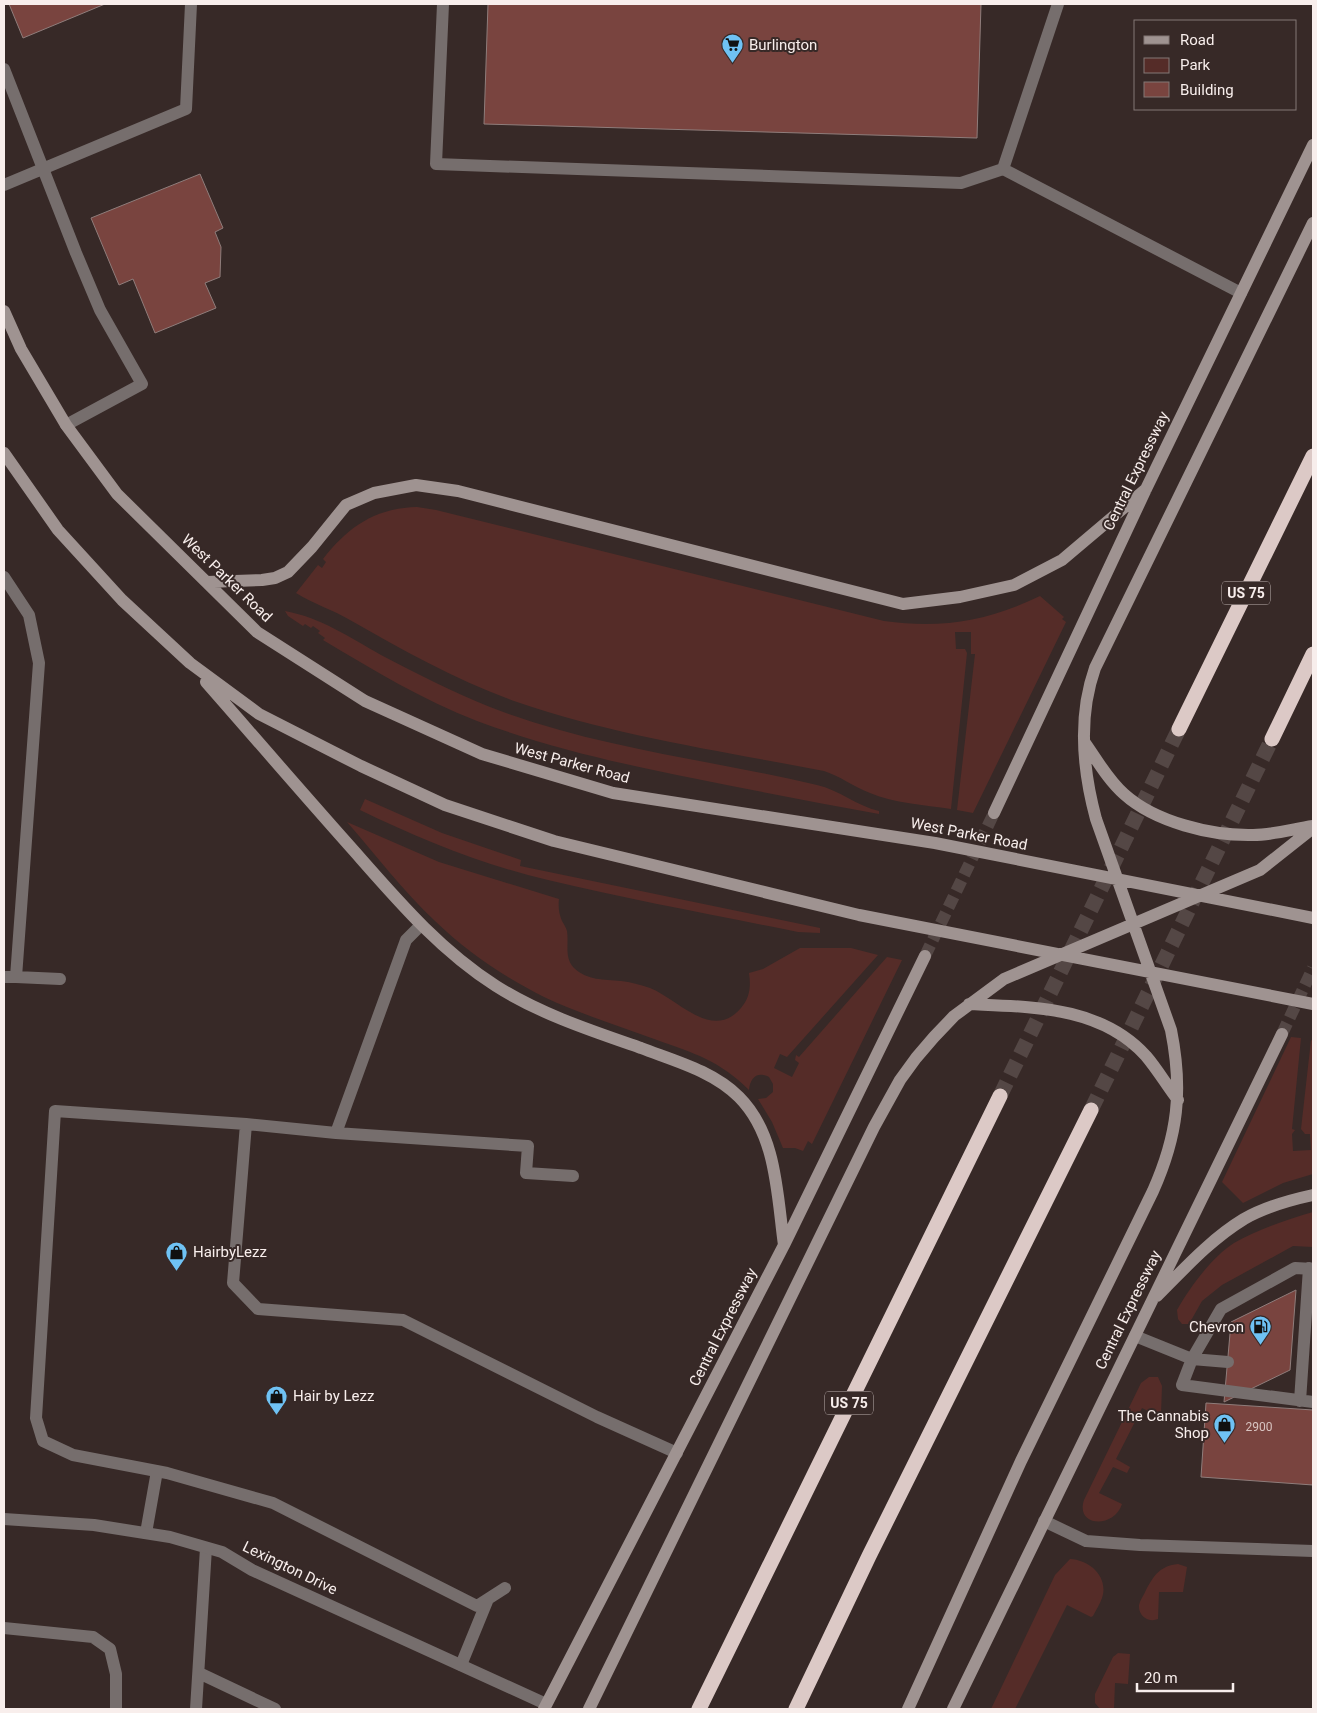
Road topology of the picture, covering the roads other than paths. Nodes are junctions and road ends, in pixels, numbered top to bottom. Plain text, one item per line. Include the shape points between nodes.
1 (191, 4) edge
2 (443, 4) edge
3 (1058, 4) edge
4 (4, 69) edge
5 (1313, 145) edge
6 (43, 169) junction
7 (1002, 169) junction
8 (4, 185) edge
9 (1313, 223) edge
10 (1241, 293) junction
11 (4, 311) edge
12 (66, 425) junction
13 (4, 453) edge
14 (1313, 456) edge
15 (1146, 489) junction
16 (4, 577) edge
17 (207, 582) junction
18 (1313, 654) edge
19 (190, 664) junction
20 (1179, 730) tunnel mouth
21 (1272, 739) tunnel mouth
22 (1085, 743) junction
23 (994, 814) tunnel mouth
24 (1313, 827) edge
25 (1117, 879) junction
26 (1200, 895) junction
27 (1313, 918) edge
28 (1133, 924) junction
29 (421, 926) junction
30 (1059, 955) junction
31 (925, 956) tunnel mouth
32 (1150, 973) junction
33 (10, 977) edge
34 (60, 979) dead end
35 (969, 1004) junction
36 (1313, 1004) edge
37 (1282, 1034) tunnel mouth
38 (1000, 1096) tunnel mouth
39 (1178, 1100) junction
40 (1091, 1110) tunnel mouth
41 (246, 1124) junction
42 (336, 1133) junction
43 (573, 1176) dead end
44 (1313, 1194) edge
45 (784, 1245) junction
46 (1311, 1268) edge
47 (1150, 1303) junction
48 (1305, 1324) junction
49 (1293, 1330) dead end
50 (1135, 1336) junction
51 (1192, 1358) junction
52 (1228, 1362) dead end
53 (1300, 1401) junction
54 (1313, 1402) edge
55 (678, 1453) junction
56 (157, 1471) junction
57 (4, 1519) edge
58 (1044, 1521) junction
59 (146, 1533) junction
60 (206, 1548) junction
61 (1313, 1551) edge
62 (505, 1588) dead end
63 (488, 1599) junction
64 (4, 1628) edge
65 (461, 1665) junction
66 (199, 1672) junction
67 (545, 1706) edge
68 (116, 1709) edge
69 (196, 1709) edge
70 (276, 1709) edge
71 (589, 1709) edge
72 (698, 1709) edge
73 (796, 1709) edge
74 (908, 1709) edge
75 (953, 1709) edge

1 - 6 street via 186,109
2 - 7 street via 436,164 961,183
3 - 7 street
4 - 6 street
5 - 10 main road, Central Expressway
6 - 8 street
6 - 12 street via 100,310 142,384
7 - 10 street
9 - 22 main road via 1095,668 1089,688
10 - 15 main road, Central Expressway
11 - 12 main road, West Parker Road via 21,349
12 - 17 main road, West Parker Road via 117,494
13 - 19 main road via 58,530 122,600
14 - 20 highway, US 75
15 - 17 main road via 1062,560 1014,585 960,597 902,604 468,494 416,484 374,493 346,505 288,572 262,580
15 - 23 main road, Central Expressway
16 - 33 street via 29,615 39,663
17 - 25 main road, West Parker Road via 257,632 365,701 482,754 614,793 936,843
18 - 21 highway
19 - 29 main road
19 - 30 main road via 259,714 361,766 454,808 554,841 859,915
22 - 24 main road via 1122,793 1151,814 1167,820 1236,835
22 - 25 main road via 1091,800
24 - 26 main road via 1260,870
25 - 26 main road, West Parker Road
25 - 28 main road
26 - 27 main road, West Parker Road
26 - 28 main road
28 - 30 main road
28 - 32 main road
29 - 42 street via 406,940
29 - 45 main road via 452,955 522,1000 547,1013 689,1066 724,1084 739,1096 756,1120 771,1155
30 - 32 main road
30 - 35 main road via 1004,979
31 - 45 main road, Central Expressway
32 - 36 main road
32 - 39 main road via 1171,1030
33 - 34 street
35 - 39 main road via 1042,1009 1100,1022 1118,1031 1147,1057
35 - 71 main road via 916,1058 887,1103
37 - 47 main road, Central Expressway
38 - 72 highway, US 75
39 - 74 main road via 1170,1149 1157,1183 1021,1461
40 - 73 highway
41 - 42 street
41 - 55 street via 233,1283 258,1309 403,1320 597,1417
41 - 56 street via 55,1111 36,1418 43,1441 74,1455
42 - 43 street via 528,1146 526,1173
44 - 47 main road via 1287,1200 1244,1219 1204,1249
45 - 55 main road, Central Expressway
46 - 48 street
46 - 51 street via 1295,1268 1221,1309
47 - 50 main road, Central Expressway
48 - 49 street
48 - 53 street
50 - 51 street
50 - 58 main road, Central Expressway
51 - 52 street
51 - 53 street via 1182,1385
53 - 54 street
55 - 67 main road, Central Expressway
56 - 59 street
56 - 63 street via 273,1503 477,1606
57 - 59 street, Lexington Drive via 94,1525
58 - 61 street via 1086,1541
58 - 75 main road, Central Expressway
59 - 60 street, Lexington Drive
60 - 65 street, Lexington Drive via 222,1552 252,1570
60 - 66 street
62 - 63 street
63 - 65 street
64 - 68 street via 93,1637 110,1649 116,1674
65 - 67 street, Lexington Drive
66 - 69 street
66 - 70 street

